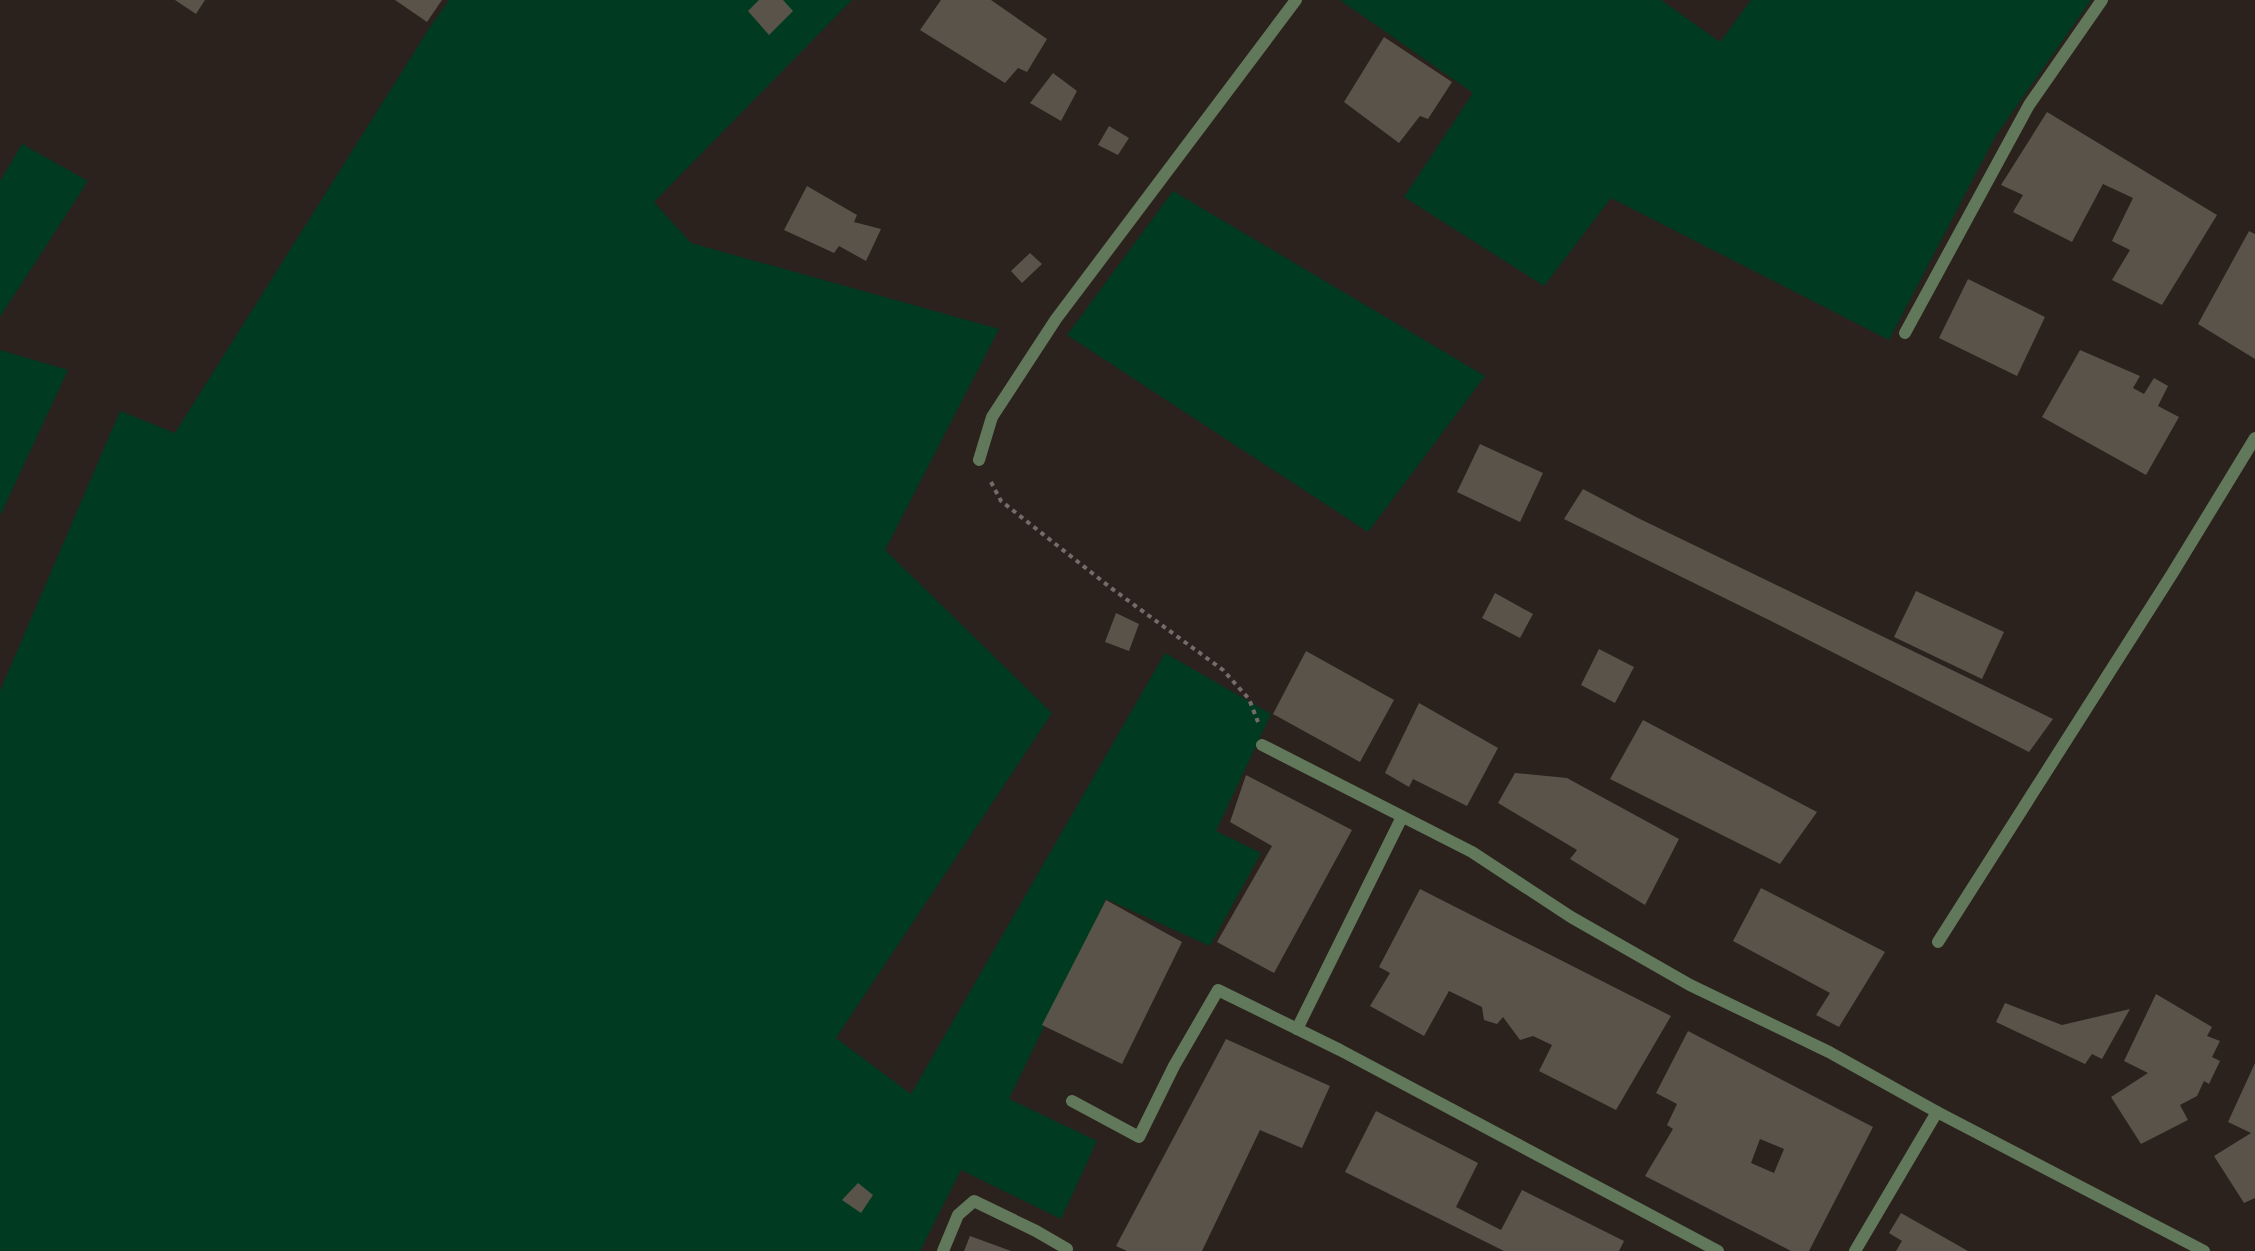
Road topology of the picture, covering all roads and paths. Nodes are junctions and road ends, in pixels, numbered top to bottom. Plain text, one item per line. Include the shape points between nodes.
1 (1296, 0) edge
2 (2102, 0) edge
3 (1905, 333) dead end
4 (2255, 438) edge
5 (979, 460) joint
6 (1262, 745) joint
7 (1402, 817) junction
8 (1938, 942) dead end
9 (1297, 1029) junction
10 (1072, 1101) dead end
11 (1937, 1112) junction
12 (943, 1251) edge
13 (1066, 1251) edge
14 (1718, 1251) edge
15 (1855, 1251) edge
16 (2204, 1251) edge

1 - 5 street via 1056,319 992,417
2 - 3 street via 2029,105
4 - 8 street
5 - 6 path via 1001,501 1223,670 1249,699
6 - 7 street
7 - 9 street
7 - 11 street via 1472,852 1571,917 1690,985 1829,1052
9 - 10 street via 1218,990 1138,1137
9 - 14 street
11 - 15 street
11 - 16 street
12 - 13 street via 958,1215 974,1201 1036,1231

